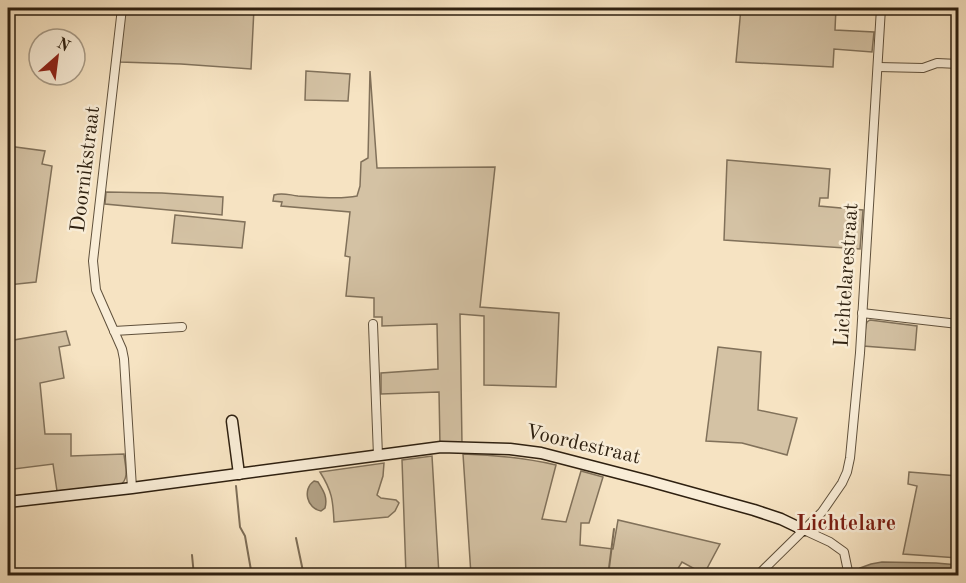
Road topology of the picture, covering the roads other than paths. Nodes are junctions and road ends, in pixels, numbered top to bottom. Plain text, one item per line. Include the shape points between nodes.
1 (122, 8) edge
2 (881, 8) edge
3 (958, 64) edge
4 (878, 67) junction
5 (862, 313) junction
6 (374, 324) dead end
7 (958, 324) edge
8 (182, 327) dead end
9 (114, 331) junction
10 (232, 420) dead end
11 (378, 456) junction
12 (239, 474) junction
13 (132, 488) junction
14 (8, 502) edge
15 (804, 530) junction
16 (757, 576) edge
17 (849, 576) edge

1 - 9 street, Doornikstraat via 93,261 96,290
2 - 4 street, Lichtelarestraat
3 - 4 street
4 - 5 street, Lichtelarestraat
5 - 7 street
5 - 15 street, Lichtelarestraat via 855,420 847,472 822,512
6 - 11 street
8 - 9 street
9 - 13 street, Doornikstraat via 124,359
10 - 12 street
11 - 12 street, Voordestraat
11 - 15 street, Voordestraat via 441,447 541,453 754,510
12 - 13 street, Voordestraat
13 - 14 street, Voordestraat
15 - 16 street, Lichtelarestraat
15 - 17 street via 844,552

